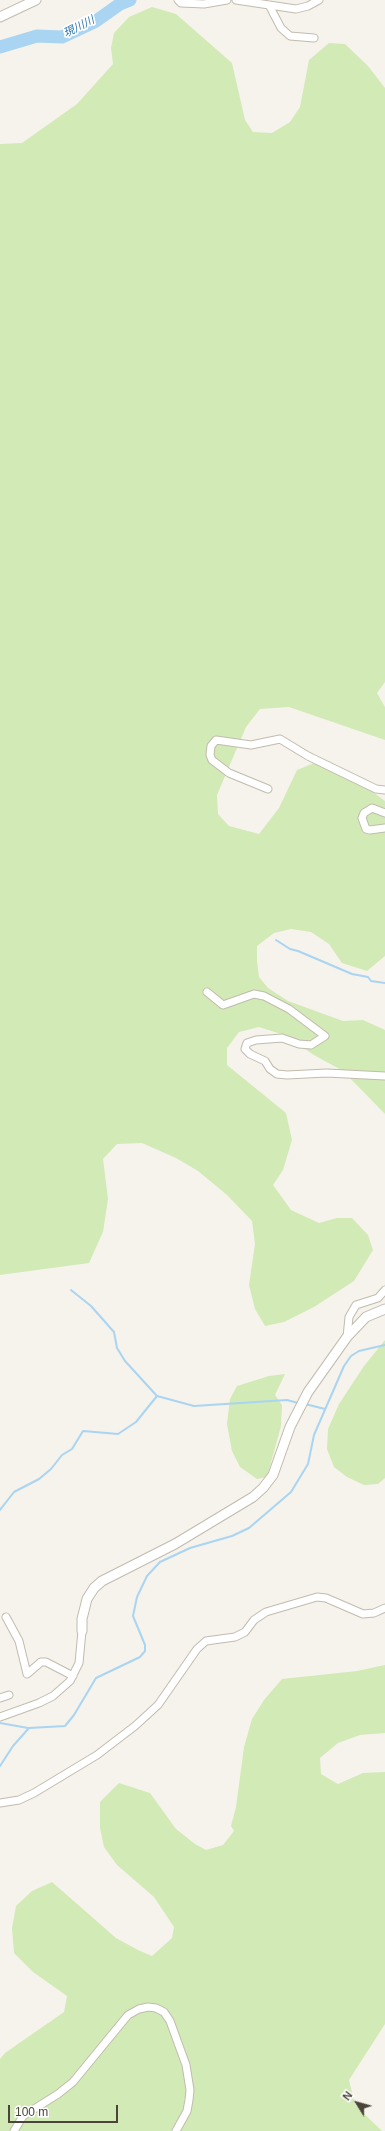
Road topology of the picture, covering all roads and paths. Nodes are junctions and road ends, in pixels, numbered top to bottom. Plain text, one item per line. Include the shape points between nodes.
1 (36, 0) edge
2 (178, 0) edge
3 (227, 0) edge
4 (236, 0) edge
5 (320, 0) edge
6 (269, 5) junction
7 (0, 17) edge
8 (314, 38) dead end
9 (268, 789) dead end
10 (385, 790) edge
11 (385, 813) edge
12 (385, 828) edge
13 (207, 992) dead end
14 (385, 1076) edge
15 (385, 1290) edge
16 (385, 1309) edge
17 (347, 1337) junction
18 (385, 1608) edge
19 (6, 1617) dead end
20 (82, 1631) joint
21 (73, 1676) junction
22 (9, 1695) dead end
23 (0, 1698) edge
24 (0, 1717) edge
25 (0, 1803) edge
26 (14, 2131) edge
27 (176, 2131) edge

1 - 7 street
2 - 3 street via 181,3 204,4
4 - 6 street
5 - 6 street via 296,9
6 - 8 street via 281,28 290,36
9 - 10 street via 229,773 212,760 211,746 216,740 251,745 280,738 308,756 376,789
11 - 12 street via 372,808 364,812 362,818 366,829
13 - 14 street via 223,1005 254,994 264,996 289,1009 325,1036 311,1045 282,1038 246,1043 245,1049 250,1054 265,1061 277,1074
15 - 17 street via 378,1298 356,1305 349,1317
16 - 17 street via 366,1318
17 - 20 street via 306,1397 296,1415 273,1475 263,1488 253,1497 175,1544 102,1581 87,1599 82,1618
18 - 25 street via 363,1614 326,1598 317,1597 266,1612 254,1620 245,1632 235,1637 206,1641 197,1649 158,1705 135,1726 96,1755 34,1793 19,1800
19 - 21 street via 19,1641 27,1674 41,1662 46,1662
20 - 21 street via 79,1663
21 - 24 street via 53,1696
22 - 23 street
26 - 27 street via 23,2116 73,2082 128,2015 148,2006 164,2012 170,2021 186,2066 189,2100 187,2111

